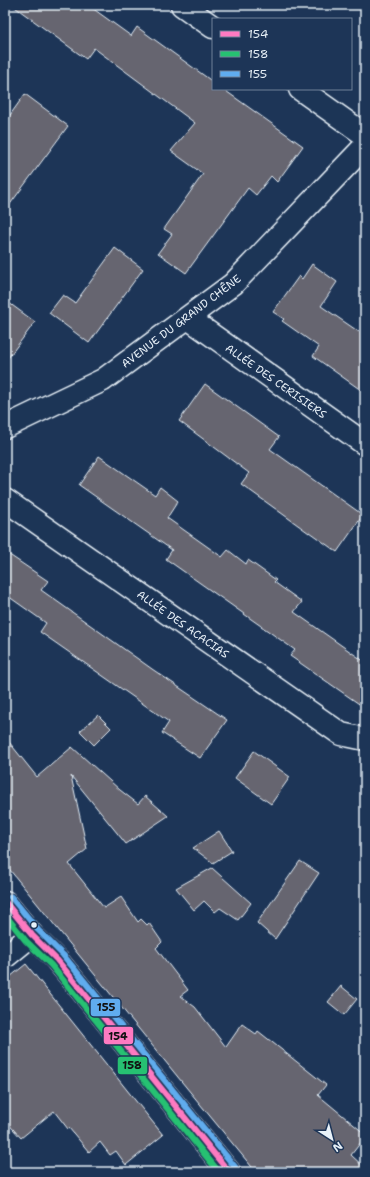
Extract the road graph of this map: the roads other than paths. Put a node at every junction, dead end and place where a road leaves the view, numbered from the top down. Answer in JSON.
{"nodes":[{"id":1,"x":182,"y":5,"type":"edge"},
{"id":2,"x":212,"y":26,"type":"edge"},
{"id":3,"x":301,"y":90,"type":"edge"},
{"id":4,"x":365,"y":135,"type":"edge"},
{"id":5,"x":365,"y":146,"type":"edge"},
{"id":6,"x":188,"y":318,"type":"junction"},
{"id":7,"x":5,"y":427,"type":"edge"},
{"id":8,"x":365,"y":444,"type":"edge"},
{"id":9,"x":5,"y":500,"type":"edge"},
{"id":10,"x":365,"y":739,"type":"edge"},
{"id":11,"x":5,"y":902,"type":"edge"},
{"id":12,"x":32,"y":935,"type":"junction"},
{"id":13,"x":5,"y":957,"type":"edge"},
{"id":14,"x":229,"y":1172,"type":"edge"}],
"edges":[{"from":1,"to":2,"type":"street"},
{"from":3,"to":4,"type":"street"},
{"from":5,"to":6,"type":"street","name":"AVENUE DU GRAND CHÊNE"},
{"from":6,"to":7,"type":"street","name":"AVENUE DU GRAND CHÊNE"},
{"from":6,"to":8,"type":"street","name":"ALLÉE DES CERISIERS"},
{"from":9,"to":10,"type":"street","name":"ALLÉE DES ACACIAS"},
{"from":11,"to":12,"type":"street"},
{"from":12,"to":13,"type":"street"},
{"from":12,"to":14,"type":"street"}]}
